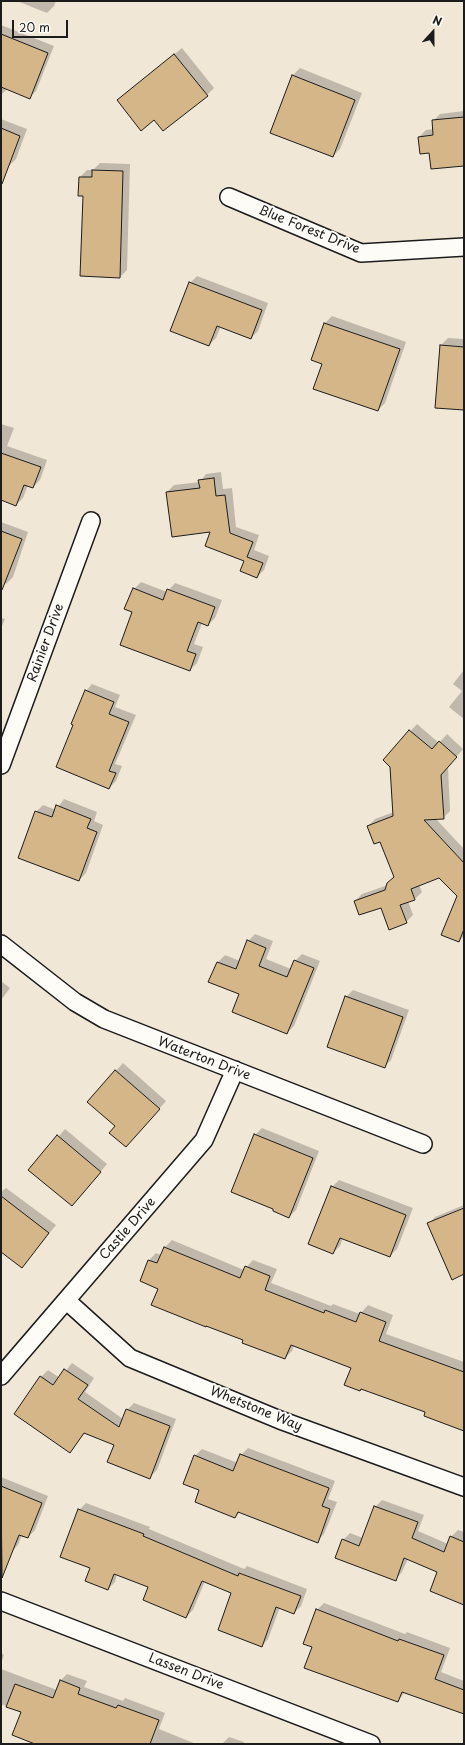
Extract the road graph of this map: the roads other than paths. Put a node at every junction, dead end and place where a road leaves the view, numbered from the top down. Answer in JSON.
{"nodes":[{"id":1,"x":229,"y":197,"type":"dead end"},
{"id":2,"x":464,"y":246,"type":"edge"},
{"id":3,"x":91,"y":520,"type":"dead end"},
{"id":4,"x":1,"y":764,"type":"edge"},
{"id":5,"x":1,"y":944,"type":"edge"},
{"id":6,"x":235,"y":1070,"type":"junction"},
{"id":7,"x":423,"y":1144,"type":"dead end"},
{"id":8,"x":67,"y":1300,"type":"junction"},
{"id":9,"x":1,"y":1376,"type":"edge"},
{"id":10,"x":464,"y":1487,"type":"edge"},
{"id":11,"x":1,"y":1601,"type":"edge"},
{"id":12,"x":371,"y":1744,"type":"edge"}],
"edges":[{"from":1,"to":2,"type":"street","name":"Blue Forest Drive"},
{"from":3,"to":4,"type":"street","name":"Rainier Drive"},
{"from":5,"to":6,"type":"street","name":"Waterton Drive"},
{"from":6,"to":7,"type":"street","name":"Waterton Drive"},
{"from":6,"to":8,"type":"street","name":"Castle Drive"},
{"from":8,"to":9,"type":"street","name":"Castle Drive"},
{"from":8,"to":10,"type":"street","name":"Whetstone Way"},
{"from":11,"to":12,"type":"street","name":"Lassen Drive"}]}
